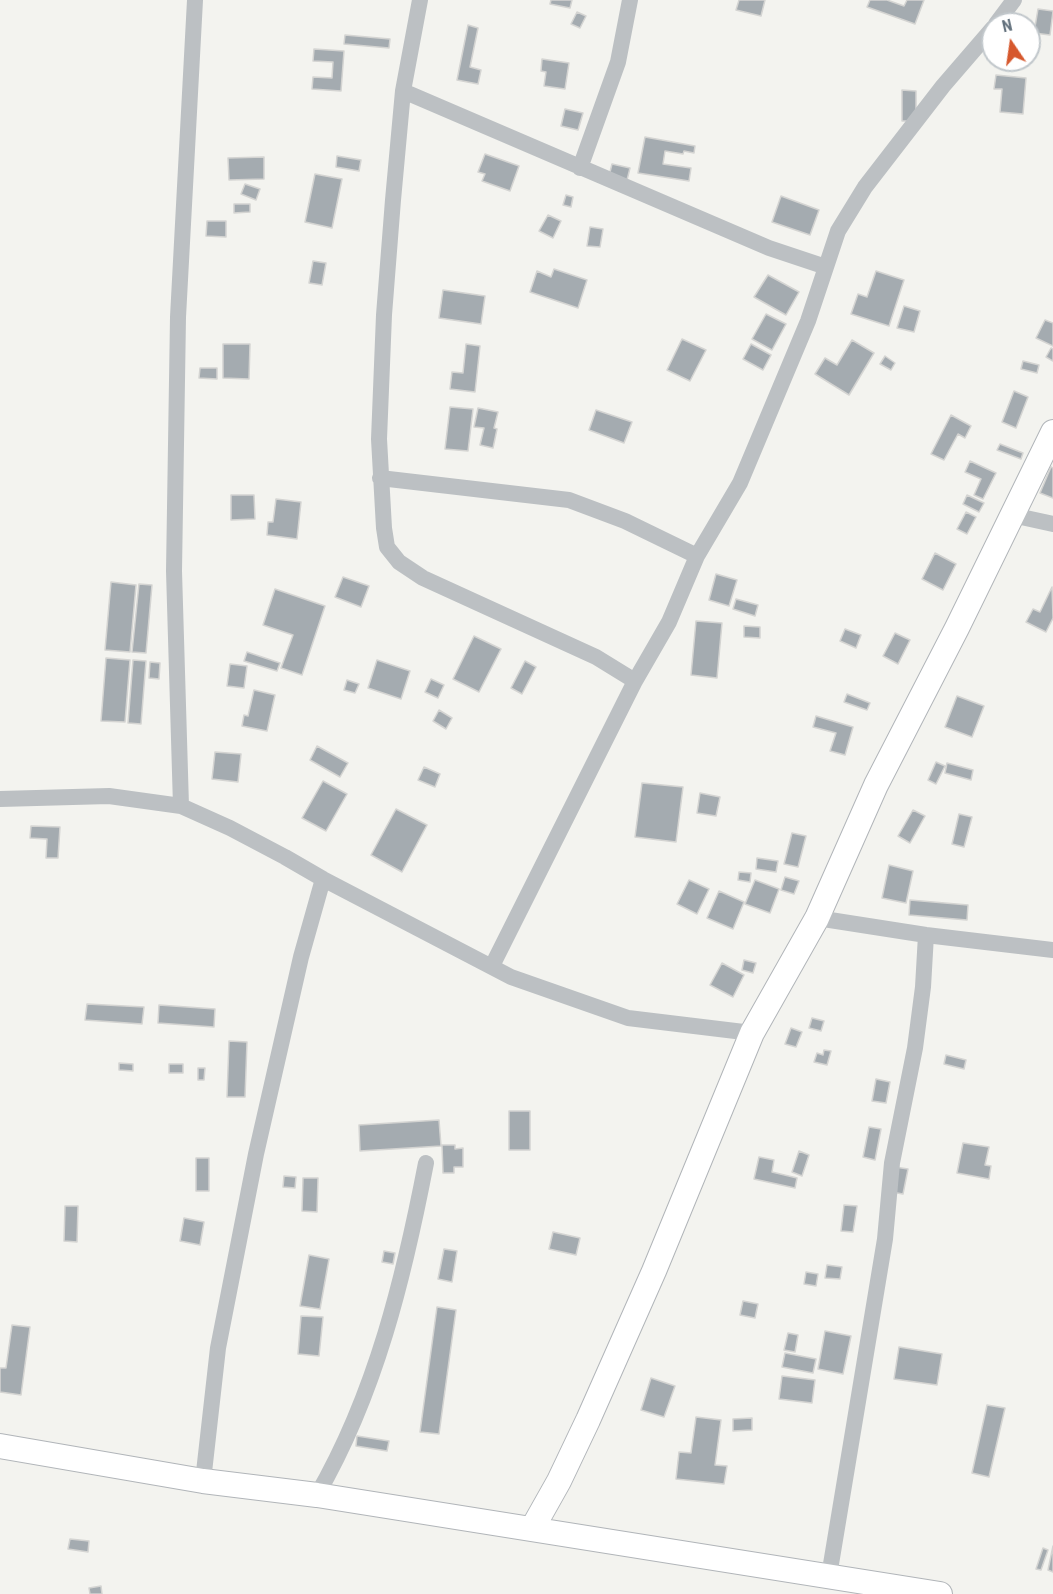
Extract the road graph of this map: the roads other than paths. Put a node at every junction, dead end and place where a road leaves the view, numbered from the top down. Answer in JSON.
{"nodes":[{"id":1,"x":195,"y":0,"type":"edge"},
{"id":2,"x":420,"y":0,"type":"edge"},
{"id":3,"x":630,"y":0,"type":"edge"},
{"id":4,"x":981,"y":42,"type":"edge"},
{"id":5,"x":403,"y":91,"type":"junction"},
{"id":6,"x":580,"y":168,"type":"junction"},
{"id":7,"x":826,"y":267,"type":"junction"},
{"id":8,"x":1053,"y":432,"type":"edge"},
{"id":9,"x":380,"y":478,"type":"junction"},
{"id":10,"x":1012,"y":515,"type":"junction"},
{"id":11,"x":1053,"y":524,"type":"edge"},
{"id":12,"x":697,"y":556,"type":"junction"},
{"id":13,"x":635,"y":681,"type":"junction"},
{"id":14,"x":0,"y":799,"type":"edge"},
{"id":15,"x":181,"y":806,"type":"junction"},
{"id":16,"x":323,"y":879,"type":"junction"},
{"id":17,"x":817,"y":918,"type":"junction"},
{"id":18,"x":926,"y":935,"type":"junction"},
{"id":19,"x":1053,"y":950,"type":"edge"},
{"id":20,"x":492,"y":966,"type":"junction"},
{"id":21,"x":752,"y":1033,"type":"junction"},
{"id":22,"x":426,"y":1163,"type":"dead end"},
{"id":23,"x":0,"y":1446,"type":"edge"},
{"id":24,"x":203,"y":1481,"type":"junction"},
{"id":25,"x":317,"y":1495,"type":"junction"},
{"id":26,"x":532,"y":1528,"type":"junction"},
{"id":27,"x":829,"y":1576,"type":"junction"},
{"id":28,"x":940,"y":1594,"type":"edge"}],
"edges":[{"from":1,"to":15,"type":"street"},
{"from":2,"to":5,"type":"street"},
{"from":3,"to":6,"type":"street"},
{"from":4,"to":7,"type":"street"},
{"from":5,"to":6,"type":"street"},
{"from":5,"to":9,"type":"street"},
{"from":6,"to":7,"type":"street"},
{"from":7,"to":12,"type":"street"},
{"from":8,"to":10,"type":"street"},
{"from":9,"to":12,"type":"street"},
{"from":9,"to":13,"type":"street"},
{"from":10,"to":11,"type":"street"},
{"from":10,"to":17,"type":"street"},
{"from":12,"to":13,"type":"street"},
{"from":13,"to":20,"type":"street"},
{"from":14,"to":15,"type":"street"},
{"from":15,"to":16,"type":"street"},
{"from":16,"to":20,"type":"street"},
{"from":16,"to":24,"type":"street"},
{"from":17,"to":18,"type":"street"},
{"from":17,"to":21,"type":"street"},
{"from":18,"to":19,"type":"street"},
{"from":18,"to":27,"type":"street"},
{"from":20,"to":21,"type":"street"},
{"from":21,"to":26,"type":"street"},
{"from":22,"to":25,"type":"street"},
{"from":23,"to":24,"type":"street"},
{"from":24,"to":25,"type":"street"},
{"from":25,"to":26,"type":"street"},
{"from":26,"to":27,"type":"street"},
{"from":27,"to":28,"type":"street"}]}
